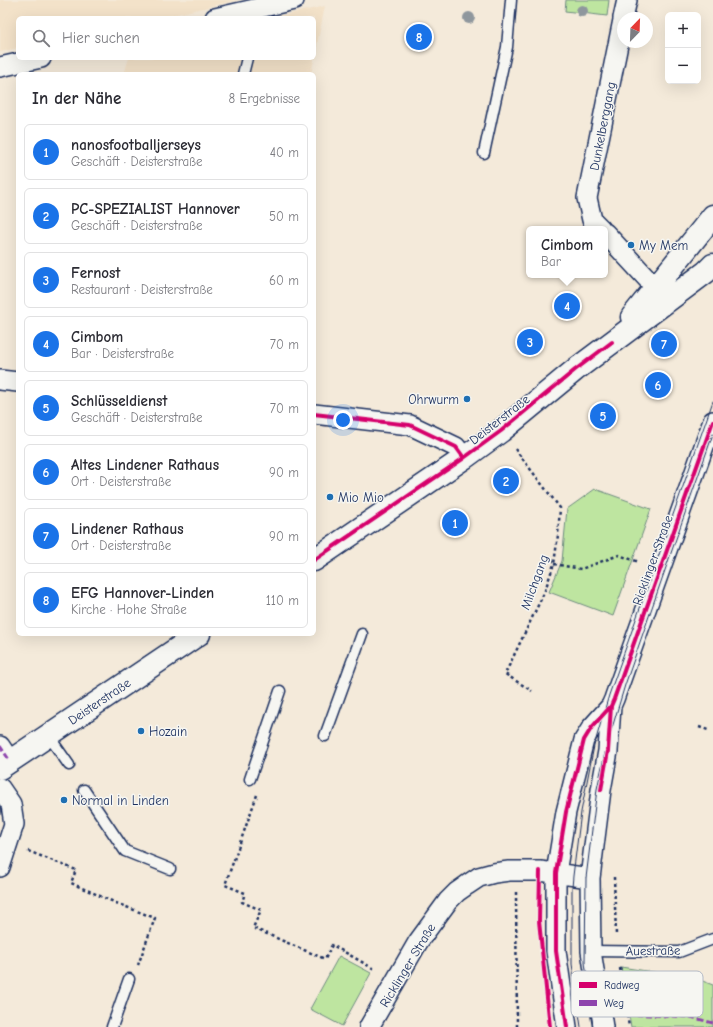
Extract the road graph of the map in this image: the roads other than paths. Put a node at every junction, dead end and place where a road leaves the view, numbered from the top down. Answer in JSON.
{"nodes":[{"id":1,"x":294,"y":0,"type":"edge"},
{"id":2,"x":512,"y":0,"type":"edge"},
{"id":3,"x":627,"y":0,"type":"edge"},
{"id":4,"x":624,"y":12,"type":"edge"},
{"id":5,"x":256,"y":13,"type":"edge"},
{"id":6,"x":231,"y":16,"type":"edge"},
{"id":7,"x":617,"y":48,"type":"edge"},
{"id":8,"x":32,"y":60,"type":"edge"},
{"id":9,"x":246,"y":60,"type":"edge"},
{"id":10,"x":0,"y":67,"type":"edge"},
{"id":11,"x":244,"y":72,"type":"edge"},
{"id":12,"x":484,"y":153,"type":"dead end"},
{"id":13,"x":713,"y":216,"type":"edge"},
{"id":14,"x":598,"y":226,"type":"edge"},
{"id":15,"x":608,"y":236,"type":"edge"},
{"id":16,"x":713,"y":265,"type":"edge"},
{"id":17,"x":656,"y":287,"type":"junction"},
{"id":18,"x":612,"y":342,"type":"junction"},
{"id":19,"x":0,"y":380,"type":"edge"},
{"id":20,"x":16,"y":382,"type":"edge"},
{"id":21,"x":316,"y":414,"type":"edge"},
{"id":22,"x":713,"y":421,"type":"edge"},
{"id":23,"x":464,"y":458,"type":"junction"},
{"id":24,"x":316,"y":559,"type":"edge"},
{"id":25,"x":362,"y":634,"type":"dead end"},
{"id":26,"x":196,"y":636,"type":"edge"},
{"id":27,"x":280,"y":691,"type":"dead end"},
{"id":28,"x":611,"y":706,"type":"junction"},
{"id":29,"x":48,"y":735,"type":"junction"},
{"id":30,"x":325,"y":736,"type":"dead end"},
{"id":31,"x":3,"y":758,"type":"edge"},
{"id":32,"x":69,"y":765,"type":"dead end"},
{"id":33,"x":250,"y":779,"type":"road end"},
{"id":34,"x":0,"y":788,"type":"edge"},
{"id":35,"x":84,"y":790,"type":"dead end"},
{"id":36,"x":0,"y":867,"type":"edge"},
{"id":37,"x":170,"y":869,"type":"dead end"},
{"id":38,"x":556,"y":873,"type":"junction"},
{"id":39,"x":590,"y":878,"type":"junction"},
{"id":40,"x":713,"y":939,"type":"edge"},
{"id":41,"x":591,"y":951,"type":"junction"},
{"id":42,"x":594,"y":971,"type":"edge"},
{"id":43,"x":129,"y":978,"type":"road end"},
{"id":44,"x":602,"y":1017,"type":"edge"},
{"id":45,"x":112,"y":1027,"type":"edge"},
{"id":46,"x":369,"y":1027,"type":"edge"},
{"id":47,"x":567,"y":1027,"type":"edge"},
{"id":48,"x":604,"y":1027,"type":"edge"}],
"edges":[{"from":1,"to":5,"type":"street"},
{"from":2,"to":12,"type":"lane"},
{"from":3,"to":4,"type":"street","name":"Dunkelberggang"},
{"from":5,"to":6,"type":"street"},
{"from":7,"to":14,"type":"street","name":"Dunkelberggang"},
{"from":8,"to":10,"type":"street"},
{"from":9,"to":11,"type":"lane"},
{"from":13,"to":17,"type":"street","name":"Deisterstraße"},
{"from":15,"to":17,"type":"street"},
{"from":16,"to":18,"type":"street","name":"Deisterstraße"},
{"from":17,"to":18,"type":"street","name":"Deisterstraße"},
{"from":18,"to":23,"type":"street","name":"Deisterstraße"},
{"from":19,"to":20,"type":"street"},
{"from":21,"to":23,"type":"street"},
{"from":22,"to":28,"type":"street","name":"Ricklinger Straße"},
{"from":23,"to":24,"type":"street","name":"Deisterstraße"},
{"from":25,"to":30,"type":"lane"},
{"from":26,"to":29,"type":"street","name":"Deisterstraße"},
{"from":27,"to":33,"type":"lane"},
{"from":28,"to":38,"type":"street","name":"Ricklinger Straße"},
{"from":28,"to":39,"type":"street","name":"Ricklinger Straße"},
{"from":29,"to":31,"type":"street","name":"Deisterstraße"},
{"from":29,"to":32,"type":"lane"},
{"from":34,"to":36,"type":"street"},
{"from":35,"to":37,"type":"lane"},
{"from":38,"to":39,"type":"street","name":"Ricklinger Straße"},
{"from":38,"to":46,"type":"street","name":"Ricklinger Straße"},
{"from":38,"to":47,"type":"street"},
{"from":39,"to":41,"type":"street"},
{"from":40,"to":41,"type":"lane","name":"Auestraße"},
{"from":41,"to":42,"type":"street"},
{"from":43,"to":45,"type":"lane"},
{"from":44,"to":48,"type":"street"}]}
